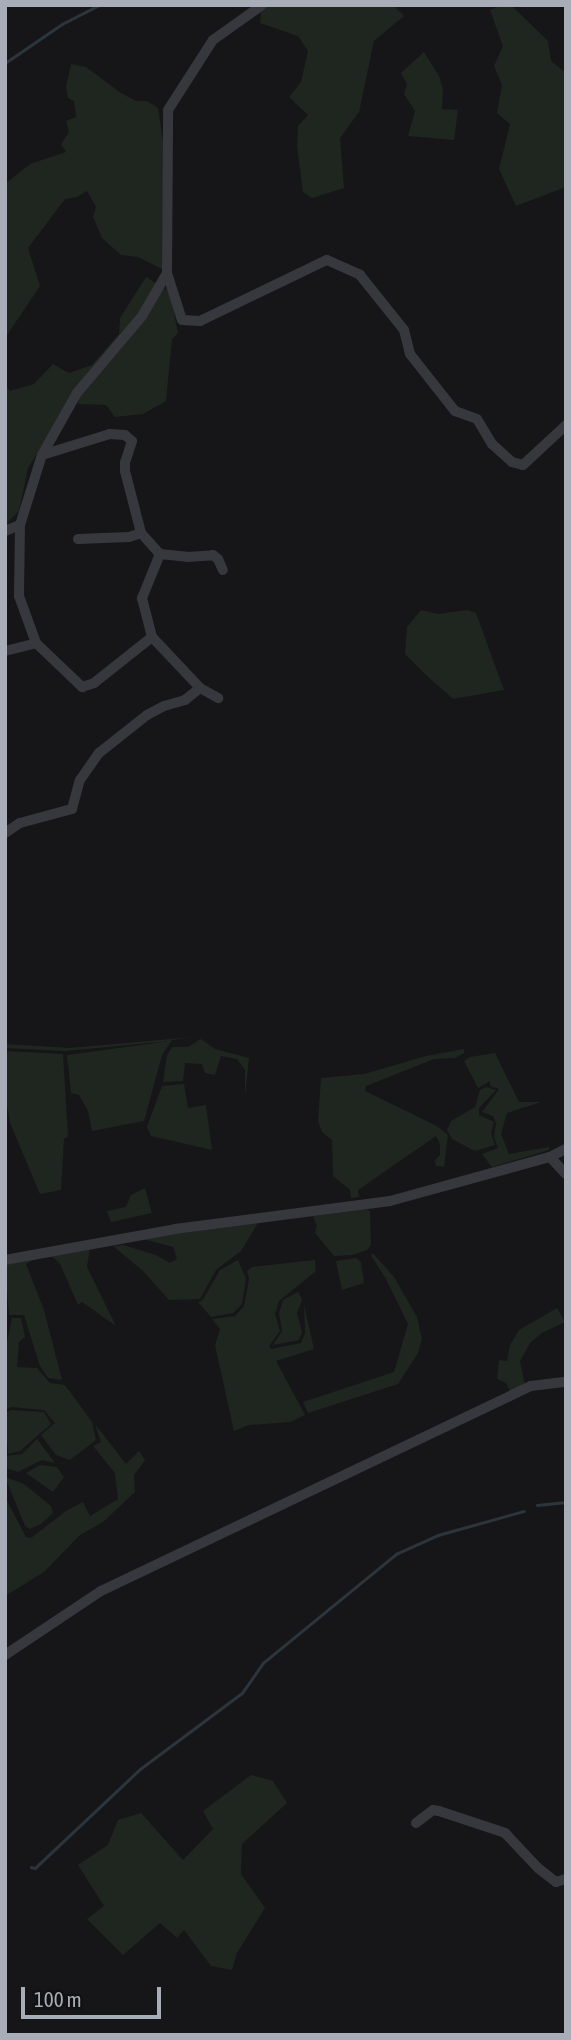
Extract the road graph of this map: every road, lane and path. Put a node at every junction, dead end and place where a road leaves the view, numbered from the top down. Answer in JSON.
{"nodes":[{"id":1,"x":262,"y":5,"type":"edge"},
{"id":2,"x":167,"y":274,"type":"junction"},
{"id":3,"x":566,"y":425,"type":"edge"},
{"id":4,"x":42,"y":455,"type":"junction"},
{"id":5,"x":20,"y":525,"type":"junction"},
{"id":6,"x":5,"y":531,"type":"edge"},
{"id":7,"x":141,"y":533,"type":"junction"},
{"id":8,"x":78,"y":539,"type":"dead end"},
{"id":9,"x":160,"y":554,"type":"junction"},
{"id":10,"x":223,"y":570,"type":"dead end"},
{"id":11,"x":152,"y":637,"type":"junction"},
{"id":12,"x":36,"y":643,"type":"junction"},
{"id":13,"x":5,"y":651,"type":"edge"},
{"id":14,"x":200,"y":688,"type":"junction"},
{"id":15,"x":218,"y":698,"type":"dead end"},
{"id":16,"x":5,"y":833,"type":"edge"},
{"id":17,"x":566,"y":1149,"type":"edge"},
{"id":18,"x":550,"y":1157,"type":"junction"},
{"id":19,"x":566,"y":1174,"type":"edge"},
{"id":20,"x":5,"y":1260,"type":"edge"},
{"id":21,"x":566,"y":1382,"type":"edge"},
{"id":22,"x":5,"y":1655,"type":"edge"},
{"id":23,"x":416,"y":1823,"type":"dead end"},
{"id":24,"x":566,"y":1879,"type":"edge"}],
"edges":[{"from":1,"to":2,"type":"street"},
{"from":2,"to":3,"type":"street"},
{"from":2,"to":4,"type":"street"},
{"from":4,"to":5,"type":"street"},
{"from":4,"to":7,"type":"street"},
{"from":5,"to":6,"type":"street"},
{"from":5,"to":12,"type":"street"},
{"from":7,"to":8,"type":"street"},
{"from":7,"to":9,"type":"street"},
{"from":9,"to":10,"type":"street"},
{"from":9,"to":11,"type":"street"},
{"from":11,"to":12,"type":"street"},
{"from":11,"to":14,"type":"street"},
{"from":12,"to":13,"type":"street"},
{"from":14,"to":15,"type":"street"},
{"from":14,"to":16,"type":"street"},
{"from":17,"to":18,"type":"street"},
{"from":18,"to":19,"type":"street"},
{"from":18,"to":20,"type":"street"},
{"from":21,"to":22,"type":"street"},
{"from":23,"to":24,"type":"street"}]}
